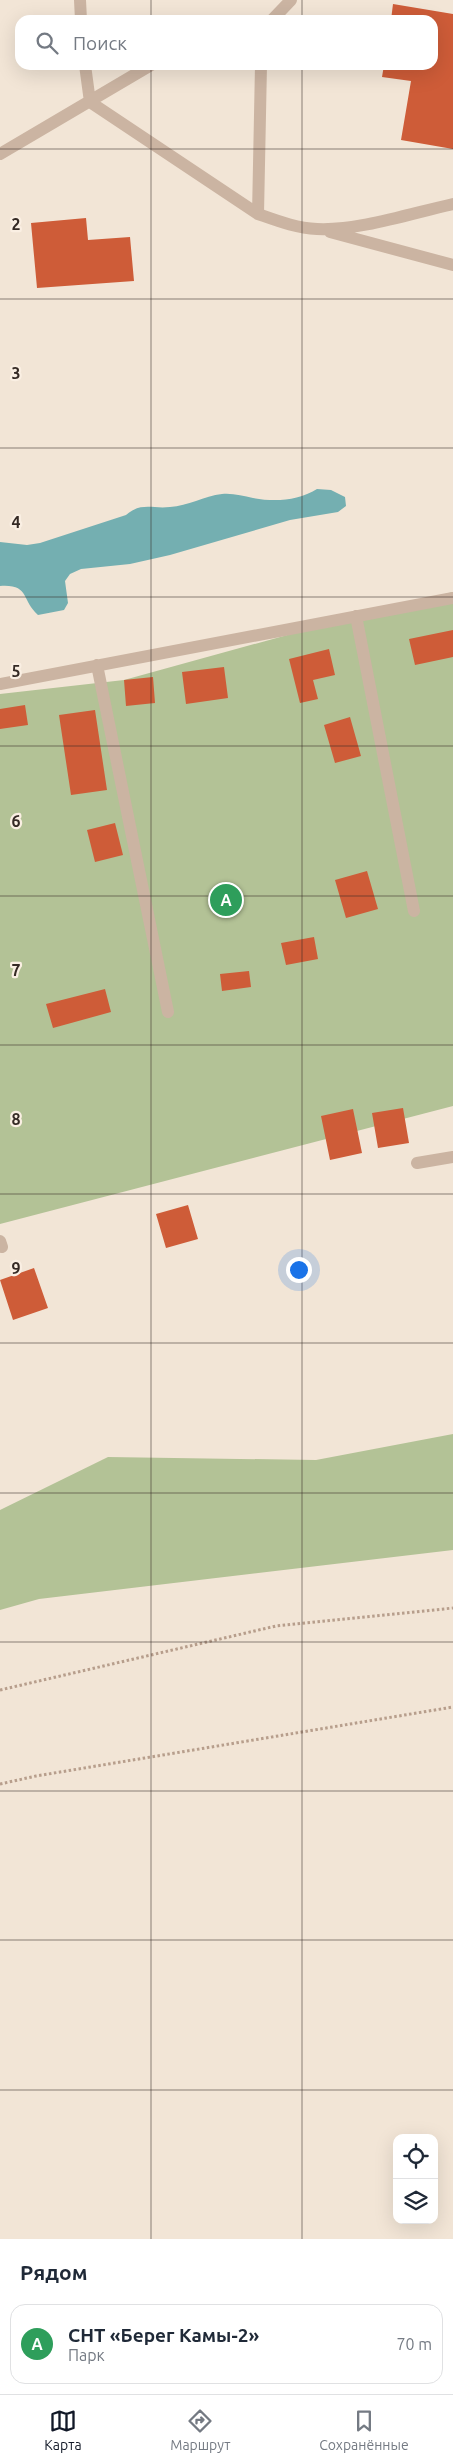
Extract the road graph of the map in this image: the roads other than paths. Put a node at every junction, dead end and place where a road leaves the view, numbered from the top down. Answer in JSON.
{"nodes":[{"id":1,"x":80,"y":0,"type":"edge"},
{"id":2,"x":291,"y":0,"type":"edge"},
{"id":3,"x":81,"y":15,"type":"edge"},
{"id":4,"x":277,"y":15,"type":"edge"},
{"id":5,"x":86,"y":70,"type":"edge"},
{"id":6,"x":143,"y":70,"type":"edge"},
{"id":7,"x":260,"y":70,"type":"edge"},
{"id":8,"x":90,"y":102,"type":"junction"},
{"id":9,"x":0,"y":154,"type":"edge"},
{"id":10,"x":453,"y":204,"type":"edge"},
{"id":11,"x":258,"y":214,"type":"junction"},
{"id":12,"x":317,"y":229,"type":"junction"},
{"id":13,"x":453,"y":265,"type":"edge"},
{"id":14,"x":453,"y":598,"type":"edge"},
{"id":15,"x":356,"y":616,"type":"junction"},
{"id":16,"x":97,"y":666,"type":"junction"},
{"id":17,"x":0,"y":684,"type":"edge"},
{"id":18,"x":414,"y":911,"type":"dead end"},
{"id":19,"x":168,"y":1012,"type":"dead end"},
{"id":20,"x":453,"y":1157,"type":"edge"},
{"id":21,"x":417,"y":1163,"type":"dead end"}],
"edges":[{"from":1,"to":3,"type":"lane"},
{"from":2,"to":4,"type":"lane"},
{"from":5,"to":8,"type":"lane"},
{"from":6,"to":8,"type":"lane"},
{"from":7,"to":11,"type":"lane"},
{"from":8,"to":9,"type":"lane"},
{"from":8,"to":11,"type":"lane"},
{"from":10,"to":12,"type":"lane"},
{"from":11,"to":12,"type":"lane"},
{"from":12,"to":13,"type":"lane"},
{"from":14,"to":15,"type":"lane"},
{"from":15,"to":16,"type":"lane"},
{"from":15,"to":18,"type":"lane"},
{"from":16,"to":17,"type":"lane"},
{"from":16,"to":19,"type":"lane"},
{"from":20,"to":21,"type":"lane"}]}
